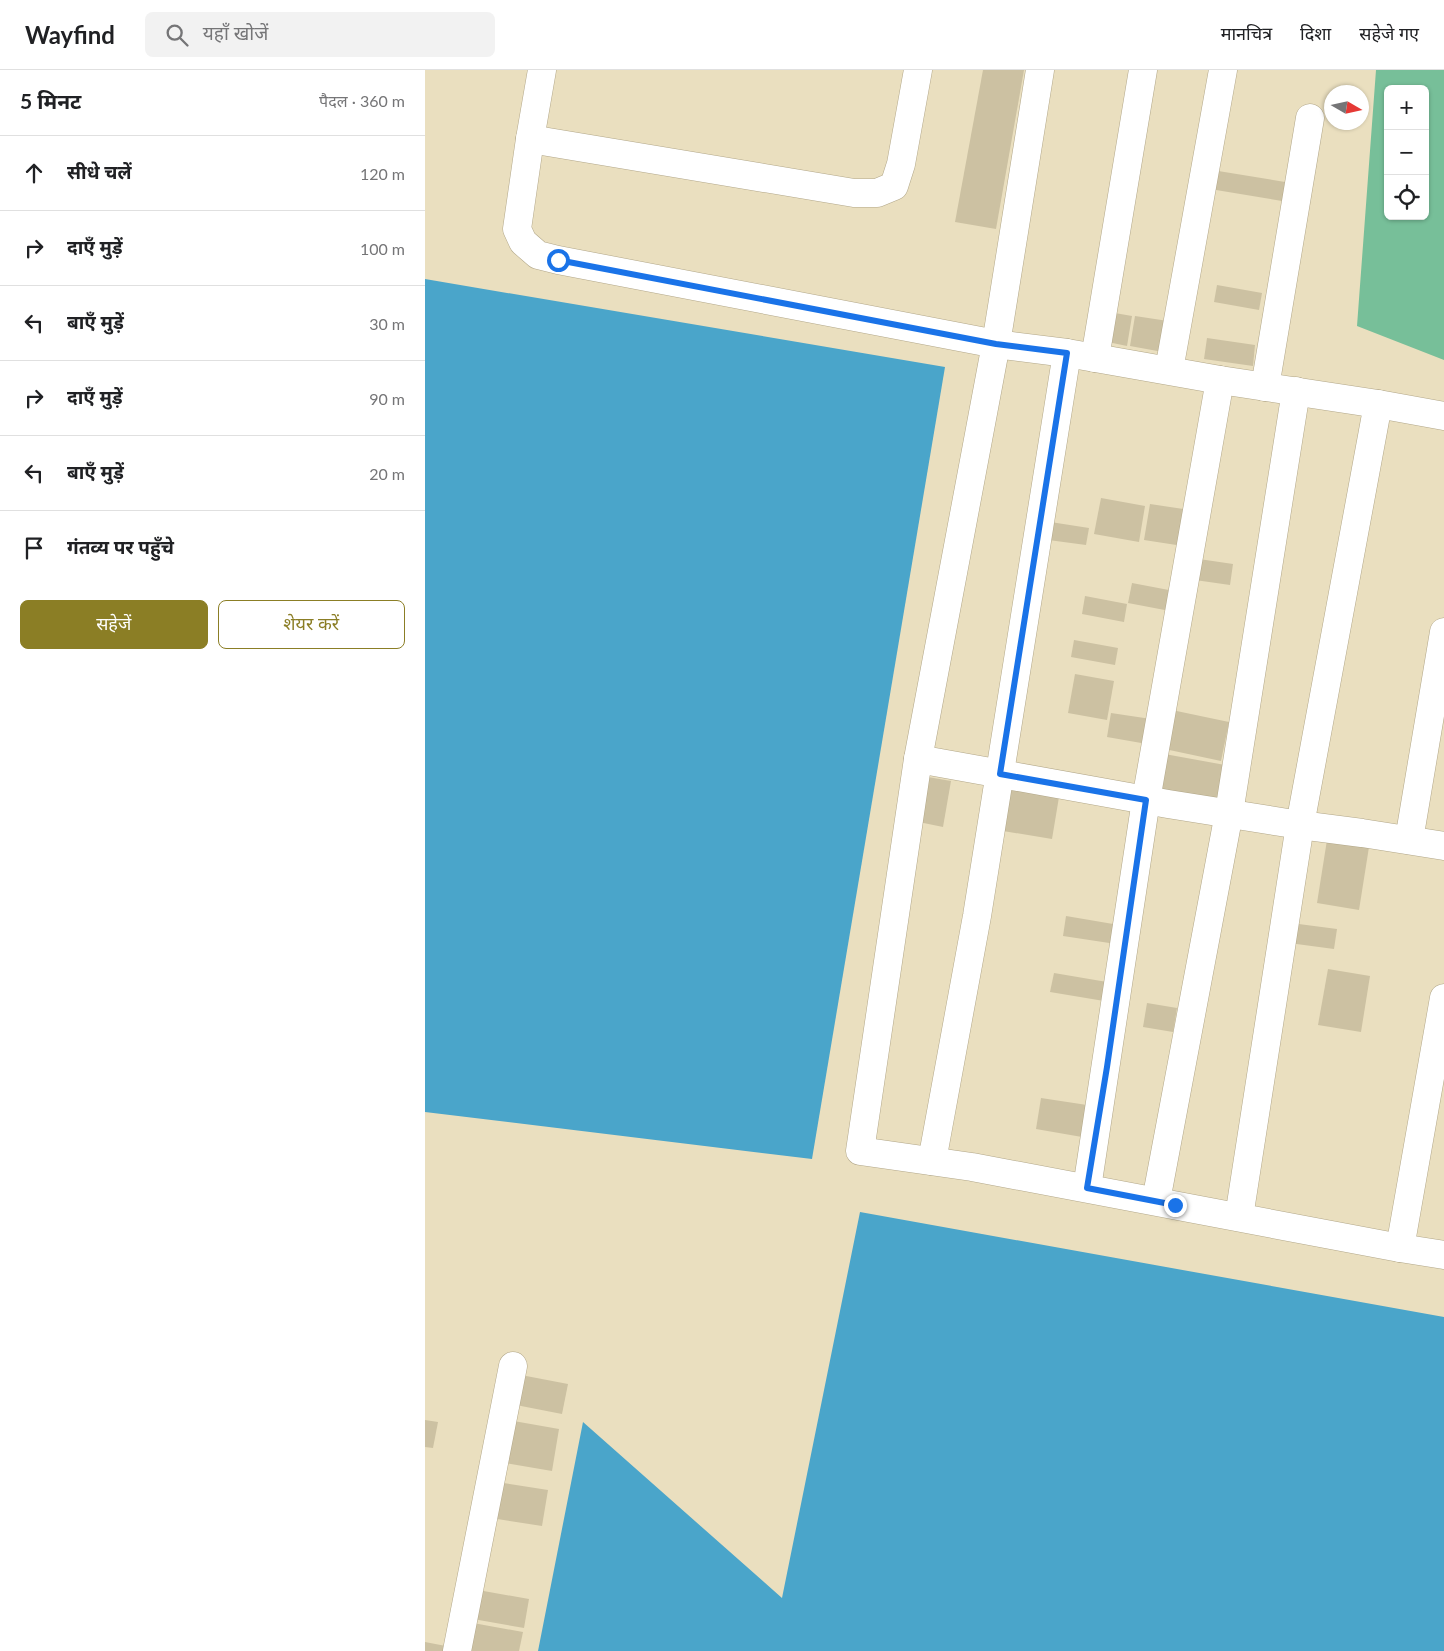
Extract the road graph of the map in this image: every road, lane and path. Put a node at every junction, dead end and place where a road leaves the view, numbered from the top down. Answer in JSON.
{"nodes":[{"id":1,"x":542,"y":70,"type":"edge"},
{"id":2,"x":918,"y":70,"type":"edge"},
{"id":3,"x":1040,"y":70,"type":"edge"},
{"id":4,"x":1143,"y":70,"type":"edge"},
{"id":5,"x":1223,"y":70,"type":"edge"},
{"id":6,"x":1311,"y":118,"type":"dead end"},
{"id":7,"x":529,"y":139,"type":"junction"},
{"id":8,"x":996,"y":344,"type":"junction"},
{"id":9,"x":1067,"y":353,"type":"junction"},
{"id":10,"x":1095,"y":358,"type":"junction"},
{"id":11,"x":1169,"y":370,"type":"junction"},
{"id":12,"x":1220,"y":380,"type":"junction"},
{"id":13,"x":1265,"y":387,"type":"junction"},
{"id":14,"x":1296,"y":391,"type":"junction"},
{"id":15,"x":1378,"y":404,"type":"junction"},
{"id":16,"x":1444,"y":416,"type":"edge"},
{"id":17,"x":1444,"y":632,"type":"edge"},
{"id":18,"x":918,"y":759,"type":"junction"},
{"id":19,"x":1000,"y":774,"type":"junction"},
{"id":20,"x":1146,"y":800,"type":"junction"},
{"id":21,"x":1229,"y":813,"type":"junction"},
{"id":22,"x":1300,"y":825,"type":"junction"},
{"id":23,"x":1409,"y":840,"type":"junction"},
{"id":24,"x":1444,"y":846,"type":"edge"},
{"id":25,"x":1444,"y":998,"type":"edge"},
{"id":26,"x":932,"y":1161,"type":"junction"},
{"id":27,"x":1087,"y":1188,"type":"junction"},
{"id":28,"x":1155,"y":1201,"type":"junction"},
{"id":29,"x":1239,"y":1217,"type":"junction"},
{"id":30,"x":1400,"y":1248,"type":"junction"},
{"id":31,"x":1444,"y":1255,"type":"edge"},
{"id":32,"x":513,"y":1366,"type":"dead end"},
{"id":33,"x":457,"y":1651,"type":"edge"}],
"edges":[{"from":1,"to":7,"type":"street"},
{"from":2,"to":7,"type":"street"},
{"from":3,"to":8,"type":"street"},
{"from":4,"to":10,"type":"street"},
{"from":5,"to":11,"type":"street"},
{"from":6,"to":13,"type":"street"},
{"from":7,"to":8,"type":"street"},
{"from":8,"to":9,"type":"street"},
{"from":8,"to":18,"type":"street"},
{"from":9,"to":10,"type":"street"},
{"from":9,"to":19,"type":"street"},
{"from":10,"to":11,"type":"street"},
{"from":11,"to":12,"type":"street"},
{"from":12,"to":13,"type":"street"},
{"from":12,"to":20,"type":"street"},
{"from":13,"to":14,"type":"street"},
{"from":14,"to":15,"type":"street"},
{"from":14,"to":21,"type":"street"},
{"from":15,"to":16,"type":"street"},
{"from":15,"to":22,"type":"street"},
{"from":17,"to":23,"type":"street"},
{"from":18,"to":19,"type":"street"},
{"from":18,"to":26,"type":"street"},
{"from":19,"to":20,"type":"street"},
{"from":19,"to":26,"type":"street"},
{"from":20,"to":21,"type":"street"},
{"from":20,"to":27,"type":"street"},
{"from":21,"to":22,"type":"street"},
{"from":21,"to":28,"type":"street"},
{"from":22,"to":23,"type":"street"},
{"from":22,"to":29,"type":"street"},
{"from":23,"to":24,"type":"street"},
{"from":25,"to":30,"type":"street"},
{"from":26,"to":27,"type":"street"},
{"from":27,"to":28,"type":"street"},
{"from":28,"to":29,"type":"street"},
{"from":29,"to":30,"type":"street"},
{"from":30,"to":31,"type":"street"},
{"from":32,"to":33,"type":"street"}]}
